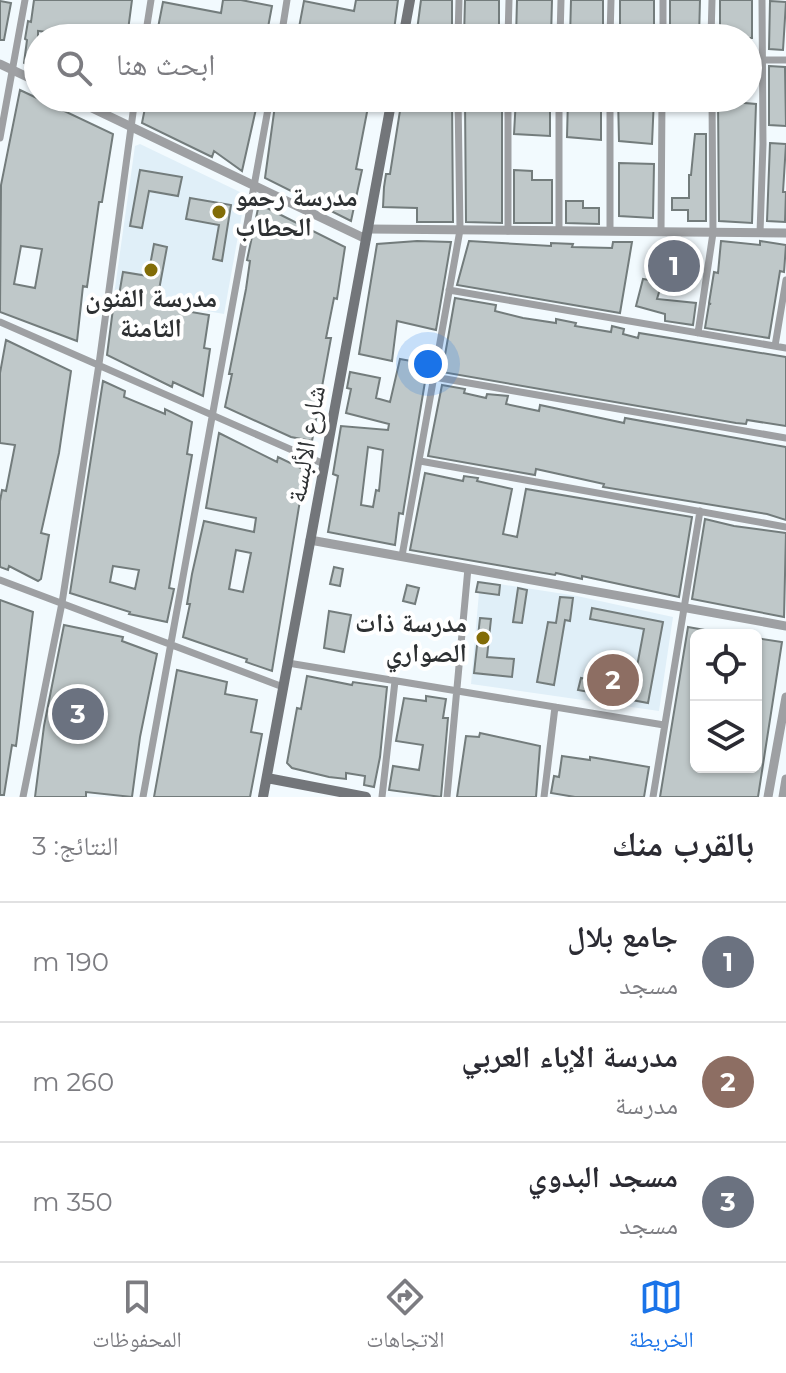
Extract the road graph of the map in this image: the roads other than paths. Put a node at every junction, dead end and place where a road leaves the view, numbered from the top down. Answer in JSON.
{"nodes":[{"id":1,"x":25,"y":0,"type":"edge"},
{"id":2,"x":151,"y":0,"type":"edge"},
{"id":3,"x":287,"y":0,"type":"edge"},
{"id":4,"x":410,"y":0,"type":"edge"},
{"id":5,"x":459,"y":0,"type":"edge"},
{"id":6,"x":509,"y":0,"type":"edge"},
{"id":7,"x":561,"y":0,"type":"edge"},
{"id":8,"x":611,"y":0,"type":"edge"},
{"id":9,"x":663,"y":0,"type":"edge"},
{"id":10,"x":712,"y":0,"type":"edge"},
{"id":11,"x":762,"y":0,"type":"edge"},
{"id":12,"x":147,"y":24,"type":"edge"},
{"id":13,"x":283,"y":24,"type":"edge"},
{"id":14,"x":406,"y":24,"type":"edge"},
{"id":15,"x":458,"y":24,"type":"edge"},
{"id":16,"x":508,"y":24,"type":"edge"},
{"id":17,"x":560,"y":24,"type":"edge"},
{"id":18,"x":610,"y":24,"type":"edge"},
{"id":19,"x":663,"y":24,"type":"edge"},
{"id":20,"x":711,"y":24,"type":"edge"},
{"id":21,"x":762,"y":24,"type":"edge"},
{"id":22,"x":762,"y":60,"type":"edge"},
{"id":23,"x":786,"y":60,"type":"edge"},
{"id":24,"x":0,"y":64,"type":"edge"},
{"id":25,"x":12,"y":70,"type":"junction"},
{"id":26,"x":24,"y":76,"type":"edge"},
{"id":27,"x":762,"y":102,"type":"edge"},
{"id":28,"x":100,"y":112,"type":"edge"},
{"id":29,"x":132,"y":112,"type":"edge"},
{"id":30,"x":267,"y":112,"type":"edge"},
{"id":31,"x":389,"y":112,"type":"edge"},
{"id":32,"x":458,"y":112,"type":"edge"},
{"id":33,"x":508,"y":112,"type":"edge"},
{"id":34,"x":559,"y":112,"type":"edge"},
{"id":35,"x":610,"y":112,"type":"edge"},
{"id":36,"x":662,"y":112,"type":"edge"},
{"id":37,"x":712,"y":112,"type":"edge"},
{"id":38,"x":130,"y":126,"type":"junction"},
{"id":39,"x":0,"y":138,"type":"edge"},
{"id":40,"x":254,"y":186,"type":"junction"},
{"id":41,"x":460,"y":230,"type":"junction"},
{"id":42,"x":508,"y":231,"type":"junction"},
{"id":43,"x":559,"y":231,"type":"junction"},
{"id":44,"x":610,"y":231,"type":"junction"},
{"id":45,"x":661,"y":232,"type":"junction"},
{"id":46,"x":713,"y":233,"type":"junction"},
{"id":47,"x":760,"y":233,"type":"junction"},
{"id":48,"x":786,"y":233,"type":"edge"},
{"id":49,"x":367,"y":234,"type":"junction"},
{"id":50,"x":786,"y":280,"type":"edge"},
{"id":51,"x":449,"y":290,"type":"junction"},
{"id":52,"x":0,"y":322,"type":"edge"},
{"id":53,"x":698,"y":333,"type":"junction"},
{"id":54,"x":775,"y":346,"type":"junction"},
{"id":55,"x":786,"y":348,"type":"edge"},
{"id":56,"x":99,"y":364,"type":"junction"},
{"id":57,"x":434,"y":377,"type":"junction"},
{"id":58,"x":212,"y":414,"type":"junction"},
{"id":59,"x":786,"y":438,"type":"edge"},
{"id":60,"x":420,"y":461,"type":"junction"},
{"id":61,"x":324,"y":464,"type":"junction"},
{"id":62,"x":700,"y":511,"type":"junction"},
{"id":63,"x":786,"y":527,"type":"edge"},
{"id":64,"x":310,"y":540,"type":"junction"},
{"id":65,"x":402,"y":556,"type":"junction"},
{"id":66,"x":468,"y":568,"type":"junction"},
{"id":67,"x":0,"y":580,"type":"edge"},
{"id":68,"x":62,"y":603,"type":"junction"},
{"id":69,"x":682,"y":607,"type":"junction"},
{"id":70,"x":786,"y":626,"type":"edge"},
{"id":71,"x":171,"y":645,"type":"junction"},
{"id":72,"x":288,"y":663,"type":"junction"},
{"id":73,"x":395,"y":681,"type":"junction"},
{"id":74,"x":283,"y":687,"type":"junction"},
{"id":75,"x":457,"y":691,"type":"junction"},
{"id":76,"x":786,"y":697,"type":"edge"},
{"id":77,"x":555,"y":707,"type":"junction"},
{"id":78,"x":664,"y":725,"type":"junction"},
{"id":79,"x":267,"y":778,"type":"junction"},
{"id":80,"x":786,"y":779,"type":"edge"},
{"id":81,"x":317,"y":792,"type":"edge"},
{"id":82,"x":23,"y":797,"type":"edge"},
{"id":83,"x":143,"y":797,"type":"edge"},
{"id":84,"x":263,"y":797,"type":"edge"},
{"id":85,"x":366,"y":797,"type":"edge"},
{"id":86,"x":382,"y":797,"type":"edge"},
{"id":87,"x":447,"y":797,"type":"edge"},
{"id":88,"x":544,"y":797,"type":"edge"},
{"id":89,"x":653,"y":797,"type":"edge"},
{"id":90,"x":768,"y":797,"type":"edge"},
{"id":91,"x":783,"y":797,"type":"edge"}],
"edges":[{"from":1,"to":25,"type":"street"},
{"from":2,"to":12,"type":"street"},
{"from":3,"to":13,"type":"street"},
{"from":4,"to":14,"type":"main road"},
{"from":5,"to":15,"type":"street"},
{"from":6,"to":16,"type":"street"},
{"from":7,"to":17,"type":"street"},
{"from":8,"to":18,"type":"street"},
{"from":9,"to":19,"type":"street"},
{"from":10,"to":20,"type":"street"},
{"from":11,"to":21,"type":"street"},
{"from":22,"to":23,"type":"street"},
{"from":24,"to":25,"type":"street"},
{"from":25,"to":26,"type":"street"},
{"from":25,"to":39,"type":"street"},
{"from":27,"to":47,"type":"street"},
{"from":28,"to":38,"type":"street"},
{"from":29,"to":38,"type":"street"},
{"from":30,"to":40,"type":"street"},
{"from":31,"to":49,"type":"main road","name":"شارع الألبسة"},
{"from":32,"to":41,"type":"street"},
{"from":33,"to":42,"type":"street"},
{"from":34,"to":43,"type":"street"},
{"from":35,"to":44,"type":"street"},
{"from":36,"to":45,"type":"street"},
{"from":37,"to":46,"type":"street"},
{"from":38,"to":40,"type":"street"},
{"from":38,"to":56,"type":"street"},
{"from":40,"to":49,"type":"street"},
{"from":40,"to":58,"type":"street"},
{"from":41,"to":42,"type":"street"},
{"from":41,"to":49,"type":"street"},
{"from":41,"to":51,"type":"street"},
{"from":42,"to":43,"type":"street"},
{"from":43,"to":44,"type":"street"},
{"from":44,"to":45,"type":"street"},
{"from":45,"to":46,"type":"street"},
{"from":46,"to":47,"type":"street"},
{"from":46,"to":53,"type":"street"},
{"from":47,"to":48,"type":"street"},
{"from":49,"to":61,"type":"main road","name":"شارع الألبسة"},
{"from":50,"to":54,"type":"street"},
{"from":51,"to":53,"type":"street"},
{"from":51,"to":57,"type":"street"},
{"from":52,"to":56,"type":"street"},
{"from":53,"to":54,"type":"street"},
{"from":54,"to":55,"type":"street"},
{"from":56,"to":58,"type":"street"},
{"from":56,"to":68,"type":"street"},
{"from":57,"to":59,"type":"street"},
{"from":57,"to":60,"type":"street"},
{"from":58,"to":61,"type":"street"},
{"from":58,"to":71,"type":"street"},
{"from":60,"to":62,"type":"street"},
{"from":60,"to":65,"type":"street"},
{"from":61,"to":64,"type":"main road","name":"شارع الألبسة"},
{"from":62,"to":63,"type":"street"},
{"from":62,"to":69,"type":"street"},
{"from":64,"to":65,"type":"street"},
{"from":64,"to":72,"type":"main road","name":"شارع الألبسة"},
{"from":65,"to":66,"type":"street"},
{"from":66,"to":69,"type":"street"},
{"from":66,"to":75,"type":"street"},
{"from":67,"to":68,"type":"street"},
{"from":68,"to":71,"type":"street"},
{"from":68,"to":82,"type":"street"},
{"from":69,"to":70,"type":"street"},
{"from":69,"to":78,"type":"street"},
{"from":71,"to":74,"type":"street"},
{"from":71,"to":83,"type":"street"},
{"from":72,"to":73,"type":"street"},
{"from":72,"to":74,"type":"main road","name":"شارع الألبسة"},
{"from":73,"to":75,"type":"street"},
{"from":73,"to":86,"type":"street"},
{"from":74,"to":79,"type":"main road","name":"شارع الألبسة"},
{"from":75,"to":77,"type":"street"},
{"from":75,"to":87,"type":"street"},
{"from":76,"to":90,"type":"street"},
{"from":77,"to":78,"type":"street"},
{"from":77,"to":88,"type":"street"},
{"from":78,"to":89,"type":"street"},
{"from":79,"to":81,"type":"main road"},
{"from":79,"to":84,"type":"main road","name":"شارع الألبسة"},
{"from":80,"to":91,"type":"street"},
{"from":81,"to":85,"type":"main road"}]}
